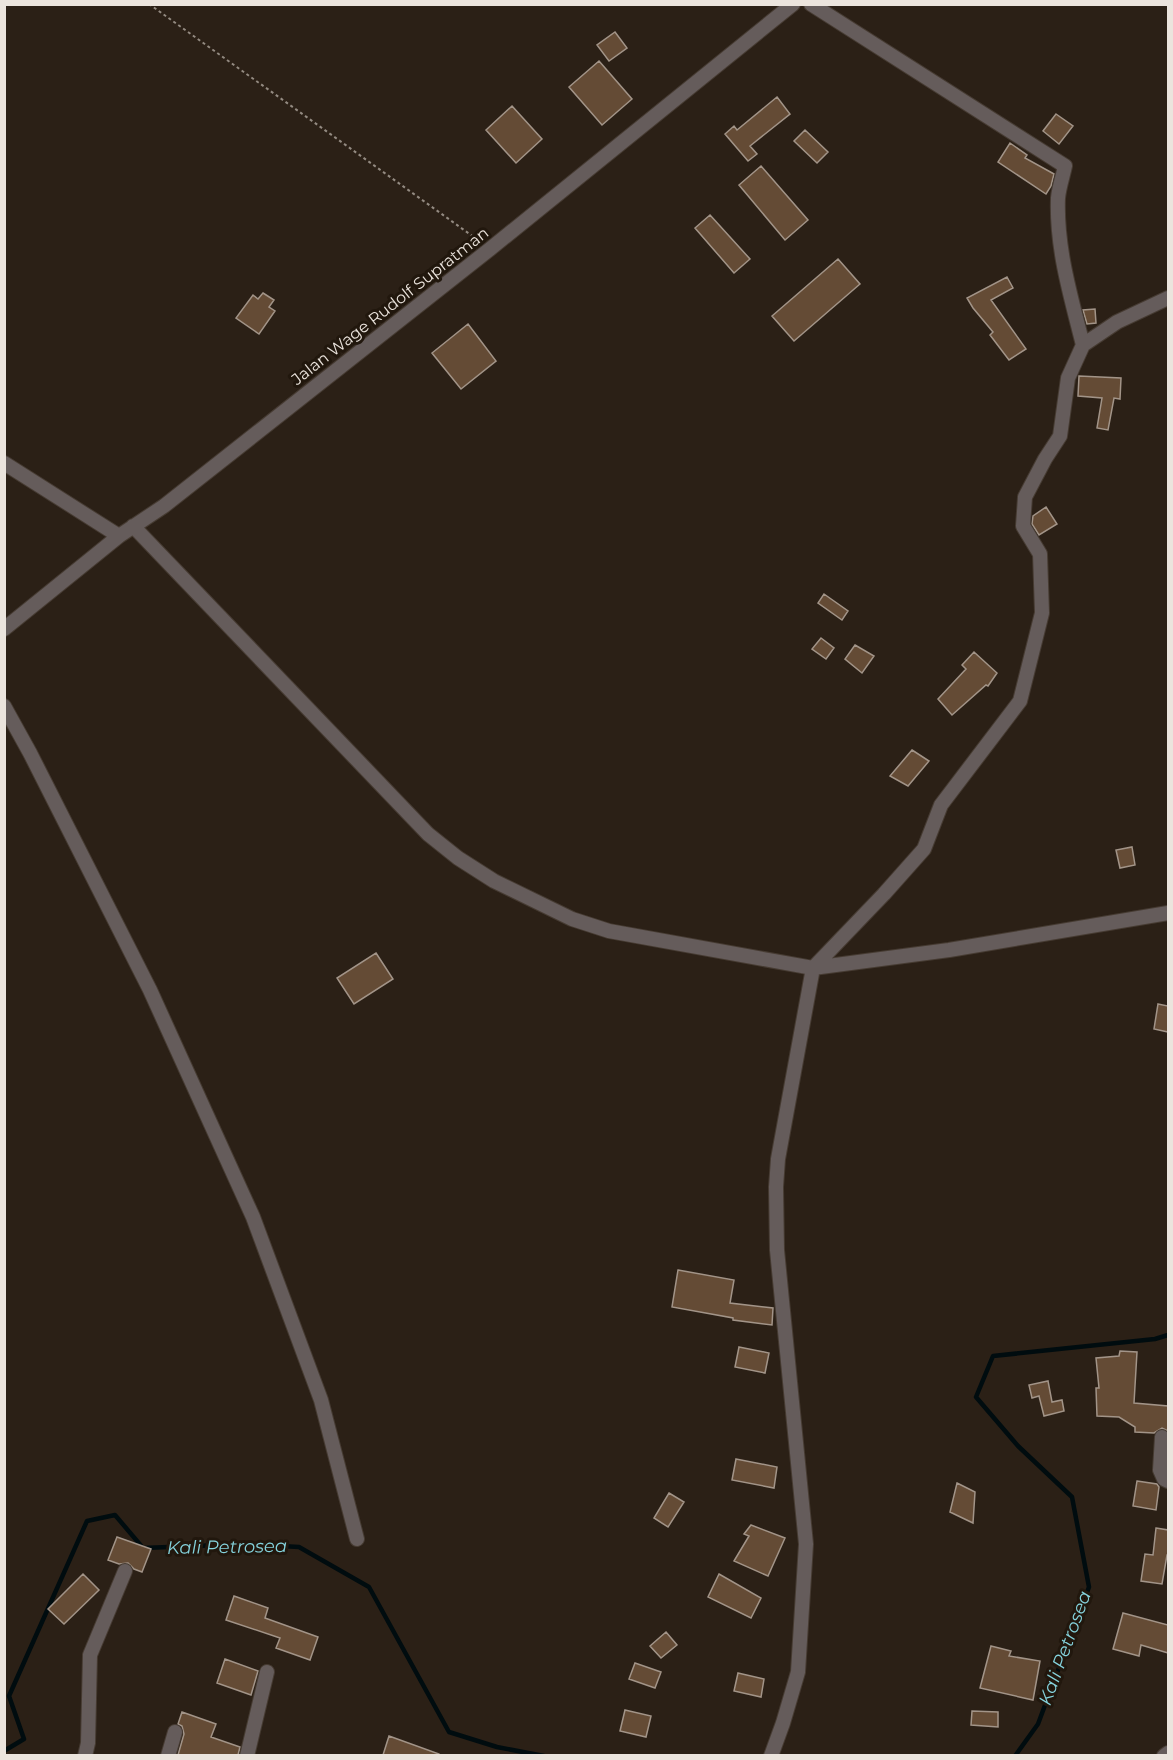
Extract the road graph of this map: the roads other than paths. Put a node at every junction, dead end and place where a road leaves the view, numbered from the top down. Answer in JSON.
{"nodes":[{"id":1,"x":793,"y":4,"type":"edge"},
{"id":2,"x":811,"y":4,"type":"edge"},
{"id":3,"x":1168,"y":298,"type":"edge"},
{"id":4,"x":1083,"y":345,"type":"junction"},
{"id":5,"x":4,"y":463,"type":"edge"},
{"id":6,"x":133,"y":526,"type":"junction"},
{"id":7,"x":119,"y":536,"type":"junction"},
{"id":8,"x":4,"y":629,"type":"edge"},
{"id":9,"x":4,"y":706,"type":"edge"},
{"id":10,"x":1168,"y":913,"type":"edge"},
{"id":11,"x":813,"y":968,"type":"junction"},
{"id":12,"x":1162,"y":1437,"type":"dead end"},
{"id":13,"x":1168,"y":1481,"type":"edge"},
{"id":14,"x":357,"y":1539,"type":"dead end"},
{"id":15,"x":125,"y":1571,"type":"dead end"},
{"id":16,"x":267,"y":1672,"type":"dead end"},
{"id":17,"x":175,"y":1732,"type":"dead end"},
{"id":18,"x":1168,"y":1753,"type":"edge"},
{"id":19,"x":85,"y":1755,"type":"edge"},
{"id":20,"x":168,"y":1755,"type":"edge"},
{"id":21,"x":247,"y":1755,"type":"edge"},
{"id":22,"x":771,"y":1755,"type":"edge"},
{"id":23,"x":1164,"y":1755,"type":"edge"}],
"edges":[{"from":1,"to":6,"type":"street","name":"Jalan Wage Rudolf Supratman"},
{"from":2,"to":4,"type":"street"},
{"from":3,"to":4,"type":"street"},
{"from":4,"to":11,"type":"street"},
{"from":5,"to":7,"type":"street"},
{"from":6,"to":7,"type":"street","name":"Jalan Wage Rudolf Supratman"},
{"from":6,"to":11,"type":"street"},
{"from":7,"to":8,"type":"street","name":"Jalan Wage Rudolf Supratman"},
{"from":9,"to":14,"type":"street"},
{"from":10,"to":11,"type":"street"},
{"from":11,"to":22,"type":"street"},
{"from":12,"to":13,"type":"street"},
{"from":15,"to":19,"type":"street"},
{"from":16,"to":21,"type":"street"},
{"from":17,"to":20,"type":"street"},
{"from":18,"to":23,"type":"street"}]}
